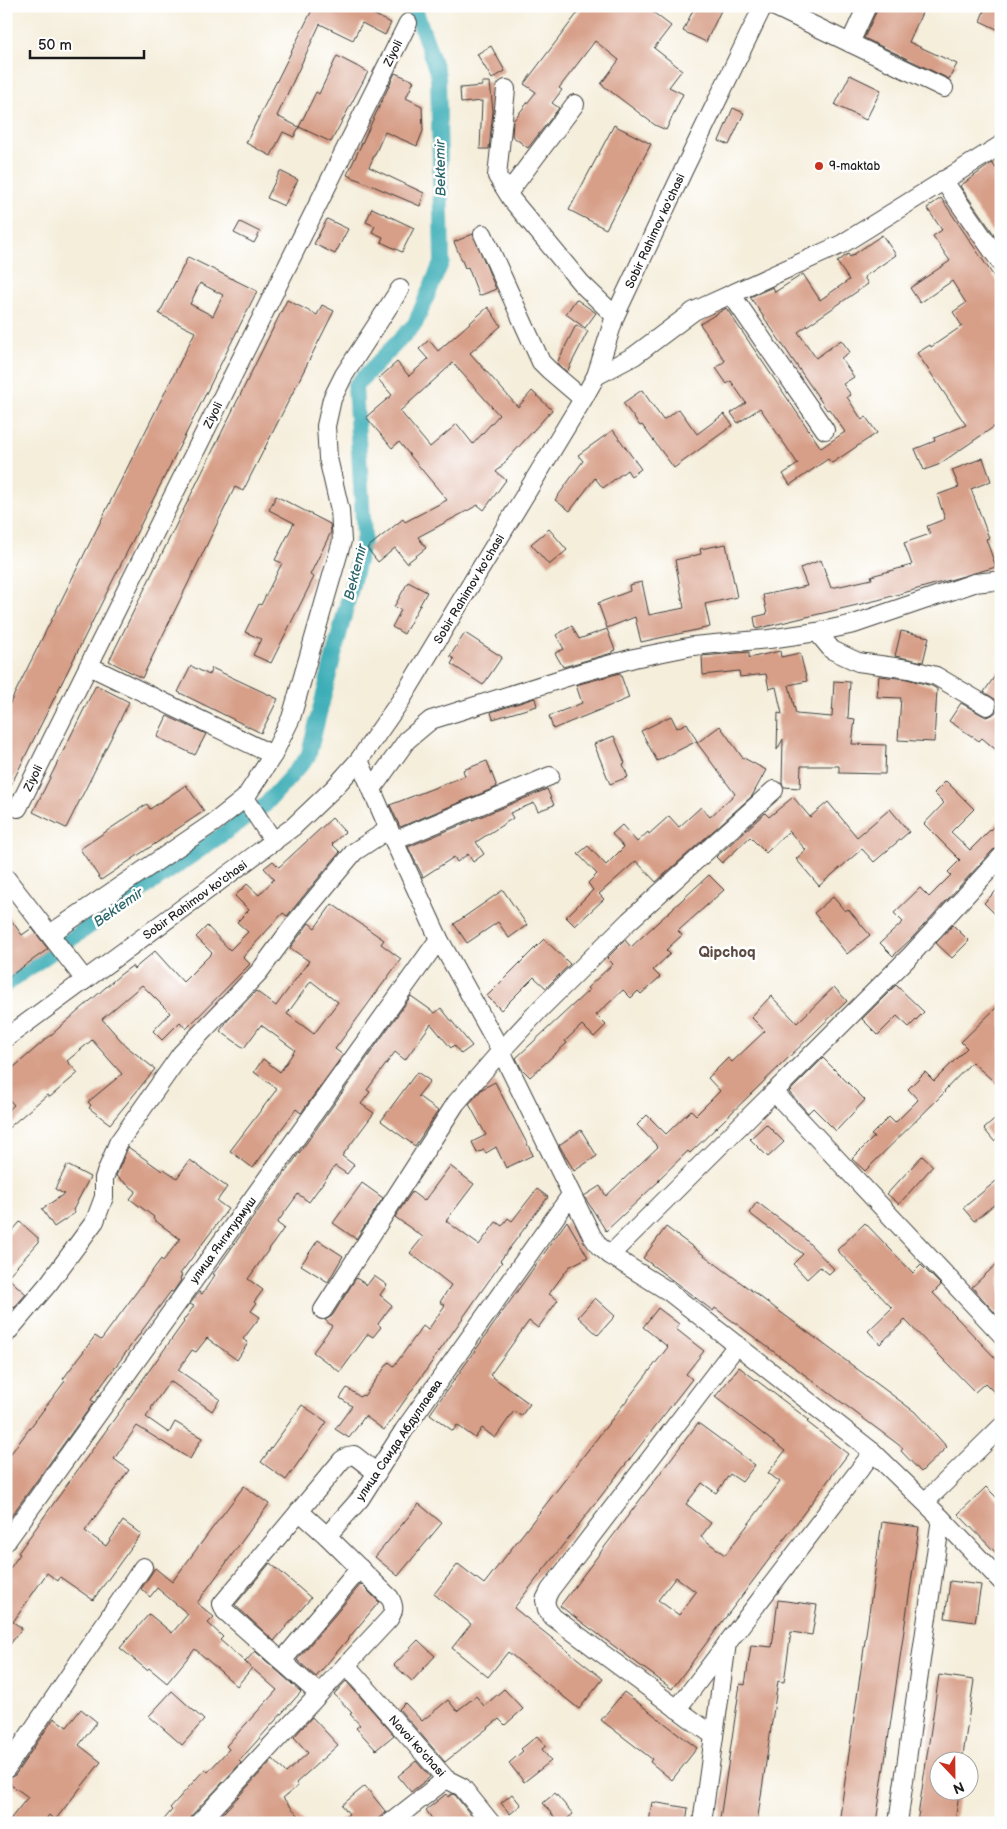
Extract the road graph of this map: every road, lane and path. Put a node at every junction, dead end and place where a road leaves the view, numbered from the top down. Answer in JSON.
{"nodes":[{"id":1,"x":763,"y":6,"type":"edge"},
{"id":2,"x":773,"y":6,"type":"edge"},
{"id":3,"x":867,"y":6,"type":"edge"},
{"id":4,"x":408,"y":23,"type":"dead end"},
{"id":5,"x":850,"y":43,"type":"junction"},
{"id":6,"x":944,"y":88,"type":"dead end"},
{"id":7,"x":506,"y":89,"type":"dead end"},
{"id":8,"x":575,"y":104,"type":"dead end"},
{"id":9,"x":1001,"y":145,"type":"edge"},
{"id":10,"x":943,"y":180,"type":"junction"},
{"id":11,"x":508,"y":193,"type":"junction"},
{"id":12,"x":483,"y":234,"type":"dead end"},
{"id":13,"x":1001,"y":263,"type":"edge"},
{"id":14,"x":400,"y":289,"type":"dead end"},
{"id":15,"x":731,"y":294,"type":"junction"},
{"id":16,"x":615,"y":316,"type":"junction"},
{"id":17,"x":596,"y":376,"type":"junction"},
{"id":18,"x":583,"y":399,"type":"junction"},
{"id":19,"x":825,"y":430,"type":"dead end"},
{"id":20,"x":1001,"y":583,"type":"edge"},
{"id":21,"x":817,"y":632,"type":"junction"},
{"id":22,"x":89,"y":666,"type":"junction"},
{"id":23,"x":987,"y":706,"type":"dead end"},
{"id":24,"x":273,"y":755,"type":"junction"},
{"id":25,"x":359,"y":760,"type":"junction"},
{"id":26,"x":550,"y":776,"type":"dead end"},
{"id":27,"x":372,"y":789,"type":"junction"},
{"id":28,"x":774,"y":790,"type":"dead end"},
{"id":29,"x":248,"y":803,"type":"junction"},
{"id":30,"x":18,"y":808,"type":"dead end"},
{"id":31,"x":391,"y":835,"type":"junction"},
{"id":32,"x":274,"y":842,"type":"junction"},
{"id":33,"x":1001,"y":857,"type":"edge"},
{"id":34,"x":6,"y":878,"type":"edge"},
{"id":35,"x":53,"y":938,"type":"junction"},
{"id":36,"x":439,"y":939,"type":"junction"},
{"id":37,"x":82,"y":975,"type":"junction"},
{"id":38,"x":6,"y":1038,"type":"edge"},
{"id":39,"x":500,"y":1051,"type":"junction"},
{"id":40,"x":774,"y":1092,"type":"junction"},
{"id":41,"x":571,"y":1195,"type":"junction"},
{"id":42,"x":610,"y":1255,"type":"junction"},
{"id":43,"x":323,"y":1310,"type":"dead end"},
{"id":44,"x":1000,"y":1331,"type":"edge"},
{"id":45,"x":6,"y":1334,"type":"edge"},
{"id":46,"x":737,"y":1345,"type":"junction"},
{"id":47,"x":1001,"y":1427,"type":"edge"},
{"id":48,"x":874,"y":1452,"type":"junction"},
{"id":49,"x":377,"y":1472,"type":"junction"},
{"id":50,"x":925,"y":1502,"type":"junction"},
{"id":51,"x":299,"y":1512,"type":"junction"},
{"id":52,"x":941,"y":1518,"type":"junction"},
{"id":53,"x":327,"y":1536,"type":"junction"},
{"id":54,"x":6,"y":1542,"type":"edge"},
{"id":55,"x":143,"y":1567,"type":"dead end"},
{"id":56,"x":360,"y":1568,"type":"junction"},
{"id":57,"x":1001,"y":1581,"type":"edge"},
{"id":58,"x":728,"y":1640,"type":"junction"},
{"id":59,"x":282,"y":1662,"type":"junction"},
{"id":60,"x":346,"y":1665,"type":"junction"},
{"id":61,"x":319,"y":1694,"type":"junction"},
{"id":62,"x":677,"y":1708,"type":"junction"},
{"id":63,"x":714,"y":1736,"type":"junction"},
{"id":64,"x":6,"y":1769,"type":"edge"},
{"id":65,"x":446,"y":1779,"type":"junction"},
{"id":66,"x":199,"y":1823,"type":"edge"},
{"id":67,"x":390,"y":1823,"type":"edge"},
{"id":68,"x":491,"y":1823,"type":"edge"},
{"id":69,"x":702,"y":1823,"type":"edge"},
{"id":70,"x":898,"y":1823,"type":"edge"}],
"edges":[{"from":1,"to":16,"type":"street","name":"Sobir Rahimov ko'chasi"},
{"from":2,"to":5,"type":"street"},
{"from":3,"to":5,"type":"street"},
{"from":4,"to":22,"type":"street","name":"Ziyoli"},
{"from":5,"to":6,"type":"street"},
{"from":7,"to":11,"type":"street"},
{"from":8,"to":11,"type":"street"},
{"from":9,"to":10,"type":"street"},
{"from":10,"to":13,"type":"street"},
{"from":10,"to":15,"type":"street"},
{"from":11,"to":16,"type":"street"},
{"from":12,"to":18,"type":"street"},
{"from":14,"to":24,"type":"street"},
{"from":15,"to":17,"type":"street"},
{"from":15,"to":19,"type":"street"},
{"from":16,"to":17,"type":"street","name":"Sobir Rahimov ko'chasi"},
{"from":17,"to":18,"type":"street","name":"Sobir Rahimov ko'chasi"},
{"from":18,"to":25,"type":"street","name":"Sobir Rahimov ko'chasi"},
{"from":20,"to":21,"type":"street"},
{"from":21,"to":23,"type":"street"},
{"from":21,"to":27,"type":"street"},
{"from":22,"to":24,"type":"street"},
{"from":22,"to":30,"type":"street","name":"Ziyoli"},
{"from":24,"to":29,"type":"street"},
{"from":25,"to":27,"type":"street"},
{"from":25,"to":32,"type":"street","name":"Sobir Rahimov ko'chasi"},
{"from":26,"to":31,"type":"street"},
{"from":27,"to":31,"type":"street"},
{"from":28,"to":39,"type":"street"},
{"from":29,"to":32,"type":"street"},
{"from":29,"to":35,"type":"street"},
{"from":31,"to":36,"type":"street"},
{"from":31,"to":45,"type":"street"},
{"from":32,"to":37,"type":"street","name":"Sobir Rahimov ko'chasi"},
{"from":33,"to":40,"type":"street"},
{"from":34,"to":35,"type":"street"},
{"from":35,"to":37,"type":"street"},
{"from":36,"to":39,"type":"street"},
{"from":36,"to":54,"type":"street","name":"улица Янгитурмуш"},
{"from":37,"to":38,"type":"street","name":"Sobir Rahimov ko'chasi"},
{"from":39,"to":41,"type":"street"},
{"from":39,"to":43,"type":"street"},
{"from":40,"to":42,"type":"street"},
{"from":40,"to":44,"type":"street"},
{"from":41,"to":42,"type":"street"},
{"from":41,"to":49,"type":"street","name":"улица Саида Абдуллаева"},
{"from":42,"to":46,"type":"street"},
{"from":46,"to":48,"type":"street"},
{"from":46,"to":62,"type":"street"},
{"from":47,"to":50,"type":"street"},
{"from":48,"to":50,"type":"street"},
{"from":48,"to":58,"type":"street"},
{"from":49,"to":51,"type":"street"},
{"from":49,"to":53,"type":"street","name":"улица Саида Абдуллаева"},
{"from":50,"to":52,"type":"street"},
{"from":51,"to":53,"type":"street"},
{"from":51,"to":59,"type":"street"},
{"from":52,"to":57,"type":"street"},
{"from":52,"to":70,"type":"street"},
{"from":53,"to":56,"type":"street"},
{"from":55,"to":64,"type":"street"},
{"from":56,"to":59,"type":"street"},
{"from":56,"to":60,"type":"street"},
{"from":58,"to":62,"type":"street"},
{"from":58,"to":63,"type":"street"},
{"from":59,"to":61,"type":"street"},
{"from":60,"to":61,"type":"street"},
{"from":60,"to":65,"type":"street","name":"Navoi ko'chasi"},
{"from":61,"to":66,"type":"street"},
{"from":62,"to":63,"type":"street"},
{"from":63,"to":69,"type":"street"},
{"from":65,"to":67,"type":"street"},
{"from":65,"to":68,"type":"street","name":"Navoi ko'chasi"}]}
